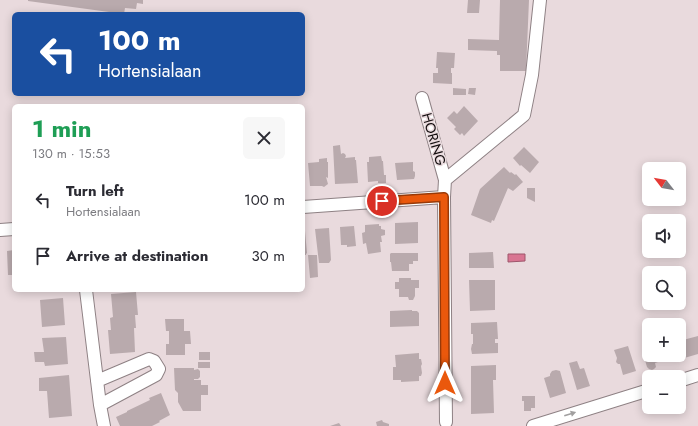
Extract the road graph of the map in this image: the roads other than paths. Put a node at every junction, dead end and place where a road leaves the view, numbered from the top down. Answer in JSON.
{"nodes":[{"id":1,"x":540,"y":0,"type":"edge"},
{"id":2,"x":422,"y":98,"type":"dead end"},
{"id":3,"x":445,"y":180,"type":"junction"},
{"id":4,"x":444,"y":197,"type":"junction"},
{"id":5,"x":305,"y":207,"type":"edge"},
{"id":6,"x":12,"y":229,"type":"edge"},
{"id":7,"x":0,"y":230,"type":"edge"},
{"id":8,"x":86,"y":292,"type":"edge"},
{"id":9,"x":698,"y":375,"type":"edge"},
{"id":10,"x":686,"y":379,"type":"edge"},
{"id":11,"x":97,"y":381,"type":"junction"},
{"id":12,"x":642,"y":392,"type":"edge"},
{"id":13,"x":100,"y":405,"type":"junction"},
{"id":14,"x":445,"y":425,"type":"edge"},
{"id":15,"x":104,"y":426,"type":"edge"},
{"id":16,"x":533,"y":426,"type":"edge"}],
"edges":[{"from":1,"to":3,"type":"street"},
{"from":2,"to":3,"type":"street","name":"HORING"},
{"from":3,"to":4,"type":"street","name":"HORING"},
{"from":4,"to":5,"type":"street"},
{"from":4,"to":14,"type":"street","name":"HORING"},
{"from":6,"to":7,"type":"street"},
{"from":8,"to":11,"type":"street"},
{"from":9,"to":10,"type":"street"},
{"from":11,"to":13,"type":"street"},
{"from":11,"to":13,"type":"street"},
{"from":16,"to":12,"type":"street","one_way":true},
{"from":13,"to":15,"type":"street"}]}
